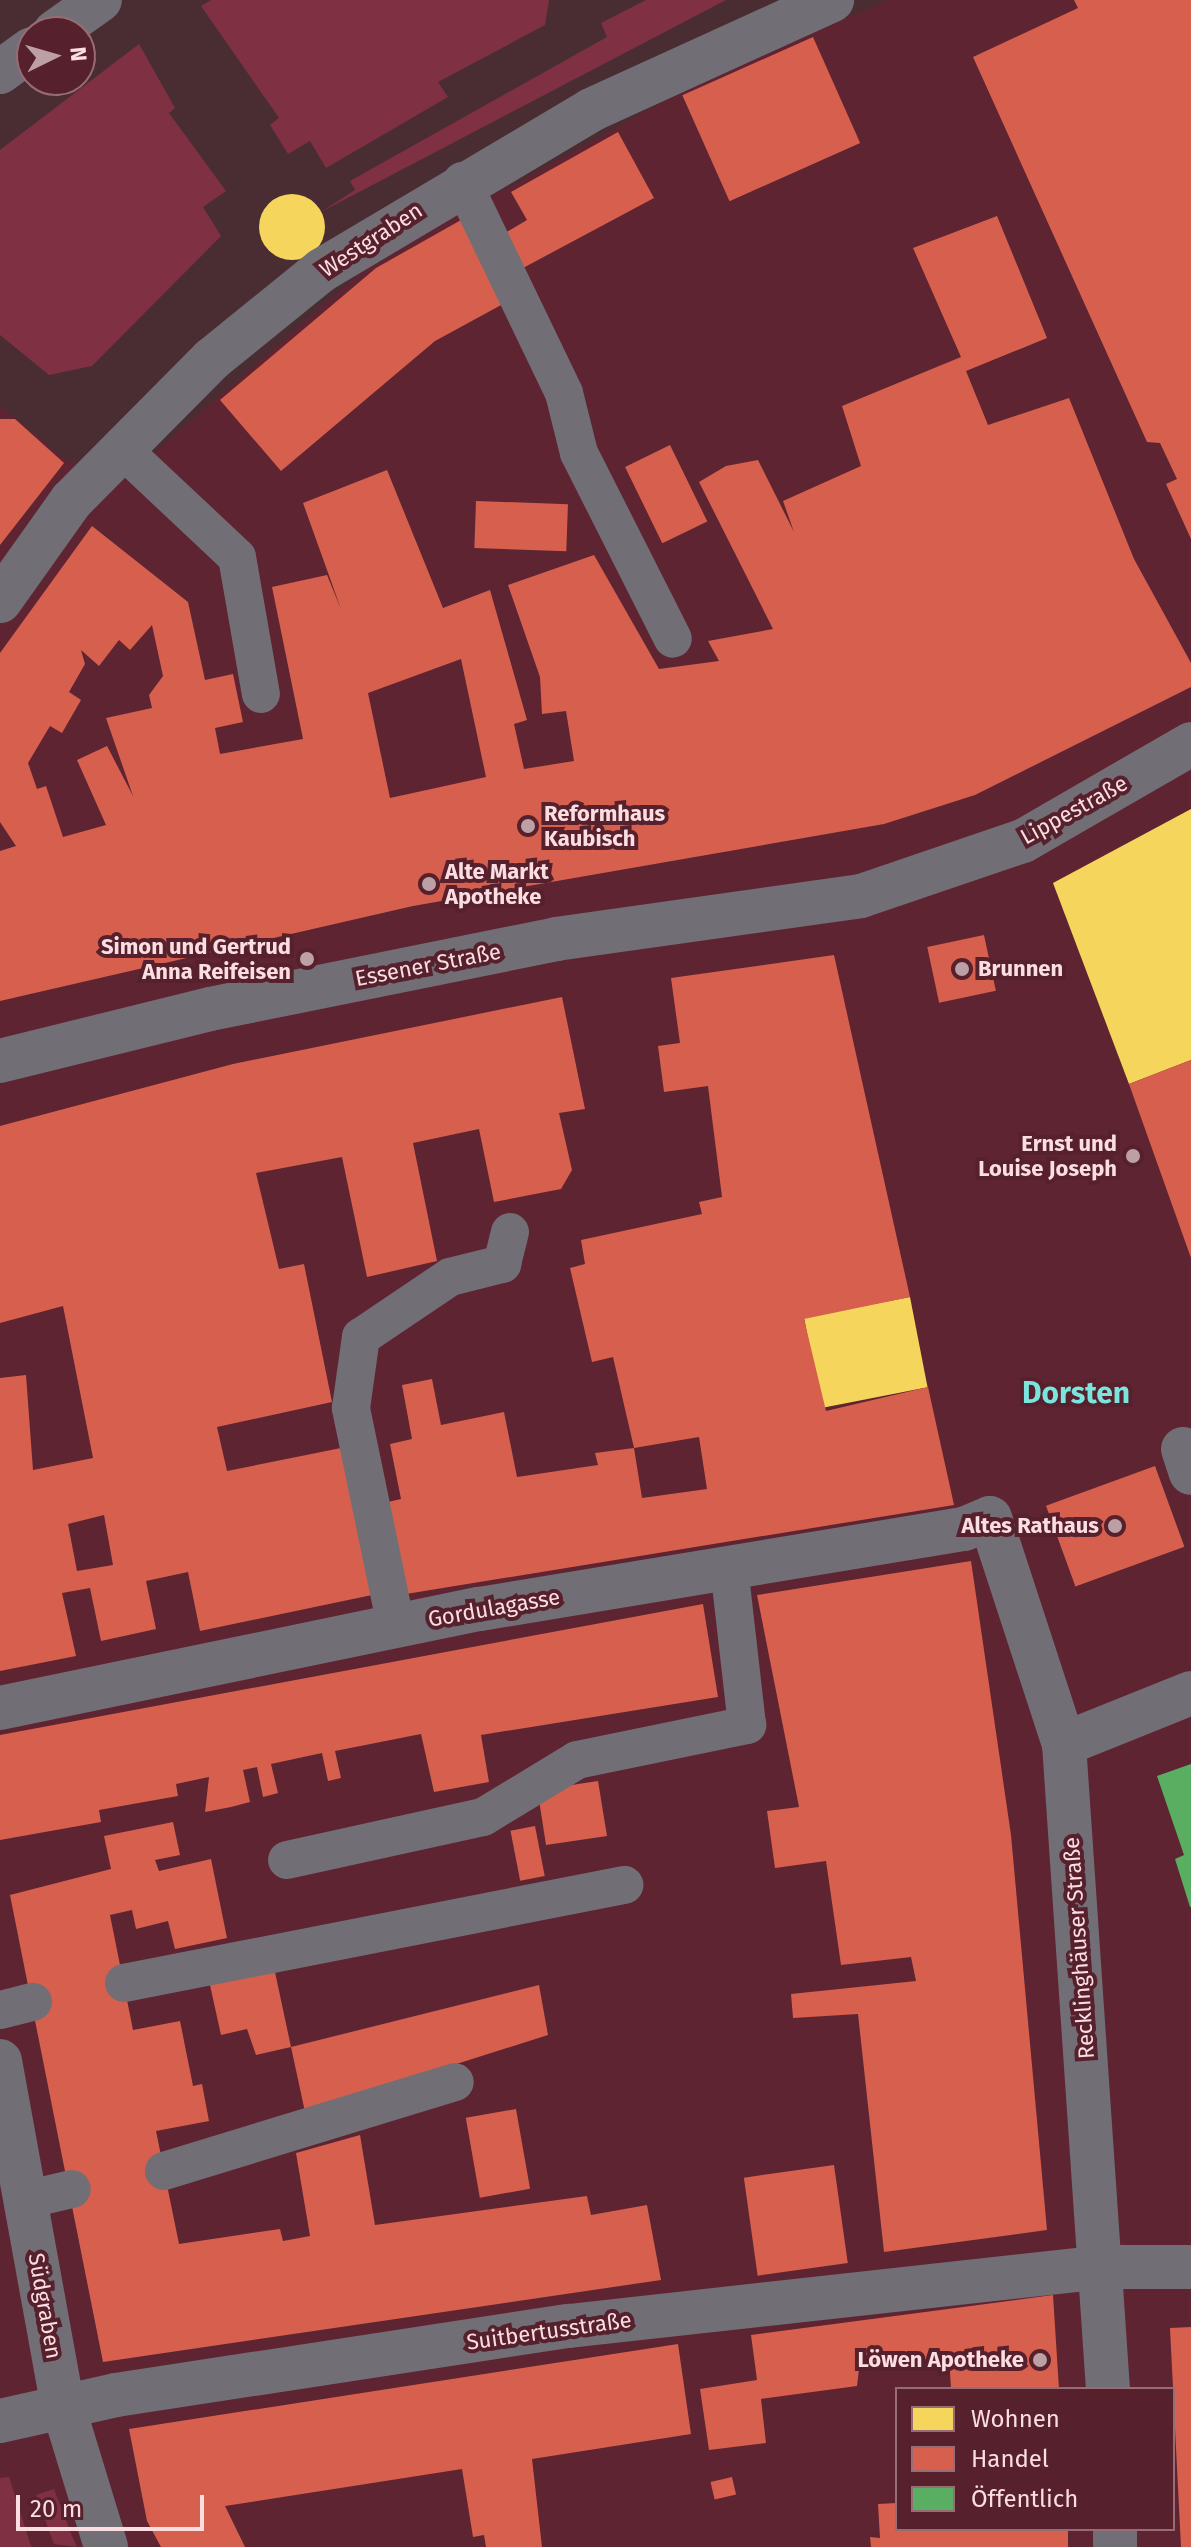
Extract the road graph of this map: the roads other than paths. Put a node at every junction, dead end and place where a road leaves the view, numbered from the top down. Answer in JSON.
{"nodes":[{"id":1,"x":100,"y":0,"type":"edge"},
{"id":2,"x":832,"y":0,"type":"edge"},
{"id":3,"x":78,"y":16,"type":"edge"},
{"id":4,"x":462,"y":181,"type":"junction"},
{"id":5,"x":123,"y":450,"type":"junction"},
{"id":6,"x":0,"y":601,"type":"edge"},
{"id":7,"x":673,"y":639,"type":"dead end"},
{"id":8,"x":261,"y":694,"type":"dead end"},
{"id":9,"x":1191,"y":744,"type":"edge"},
{"id":10,"x":861,"y":896,"type":"joint"},
{"id":11,"x":0,"y":1061,"type":"edge"},
{"id":12,"x":510,"y":1232,"type":"dead end"},
{"id":13,"x":990,"y":1518,"type":"joint"},
{"id":14,"x":729,"y":1568,"type":"junction"},
{"id":15,"x":396,"y":1626,"type":"junction"},
{"id":16,"x":1191,"y":1693,"type":"edge"},
{"id":17,"x":0,"y":1708,"type":"edge"},
{"id":18,"x":1064,"y":1744,"type":"junction"},
{"id":19,"x":287,"y":1860,"type":"dead end"},
{"id":20,"x":624,"y":1885,"type":"dead end"},
{"id":21,"x":124,"y":1983,"type":"dead end"},
{"id":22,"x":0,"y":2061,"type":"edge"},
{"id":23,"x":455,"y":2082,"type":"dead end"},
{"id":24,"x":164,"y":2171,"type":"dead end"},
{"id":25,"x":72,"y":2189,"type":"dead end"},
{"id":26,"x":25,"y":2200,"type":"junction"},
{"id":27,"x":1103,"y":2267,"type":"junction"},
{"id":28,"x":1191,"y":2267,"type":"edge"},
{"id":29,"x":1108,"y":2387,"type":"edge"},
{"id":30,"x":63,"y":2406,"type":"junction"},
{"id":31,"x":0,"y":2421,"type":"edge"},
{"id":32,"x":106,"y":2547,"type":"edge"}],
"edges":[{"from":1,"to":3,"type":"street"},
{"from":2,"to":4,"type":"street","name":"Westgraben"},
{"from":4,"to":5,"type":"street","name":"Westgraben"},
{"from":4,"to":7,"type":"lane"},
{"from":5,"to":6,"type":"street","name":"Westgraben"},
{"from":5,"to":8,"type":"lane"},
{"from":9,"to":10,"type":"street","name":"Lippestraße"},
{"from":10,"to":11,"type":"street","name":"Essener Straße"},
{"from":12,"to":15,"type":"lane"},
{"from":13,"to":14,"type":"street","name":"Gordulagasse"},
{"from":13,"to":18,"type":"street","name":"Recklinghäuser Straße"},
{"from":14,"to":15,"type":"street","name":"Gordulagasse"},
{"from":14,"to":19,"type":"lane"},
{"from":15,"to":17,"type":"street","name":"Gordulagasse"},
{"from":16,"to":18,"type":"street"},
{"from":18,"to":27,"type":"street","name":"Recklinghäuser Straße"},
{"from":20,"to":21,"type":"lane"},
{"from":22,"to":26,"type":"street","name":"Südgraben"},
{"from":23,"to":24,"type":"lane"},
{"from":25,"to":26,"type":"lane"},
{"from":26,"to":30,"type":"street","name":"Südgraben"},
{"from":27,"to":28,"type":"street","name":"Suitbertusstraße"},
{"from":27,"to":29,"type":"street","name":"Recklinghäuser Straße"},
{"from":27,"to":30,"type":"street","name":"Suitbertusstraße"},
{"from":30,"to":31,"type":"street","name":"Suitbertusstraße"},
{"from":30,"to":32,"type":"street","name":"Südgraben"}]}
